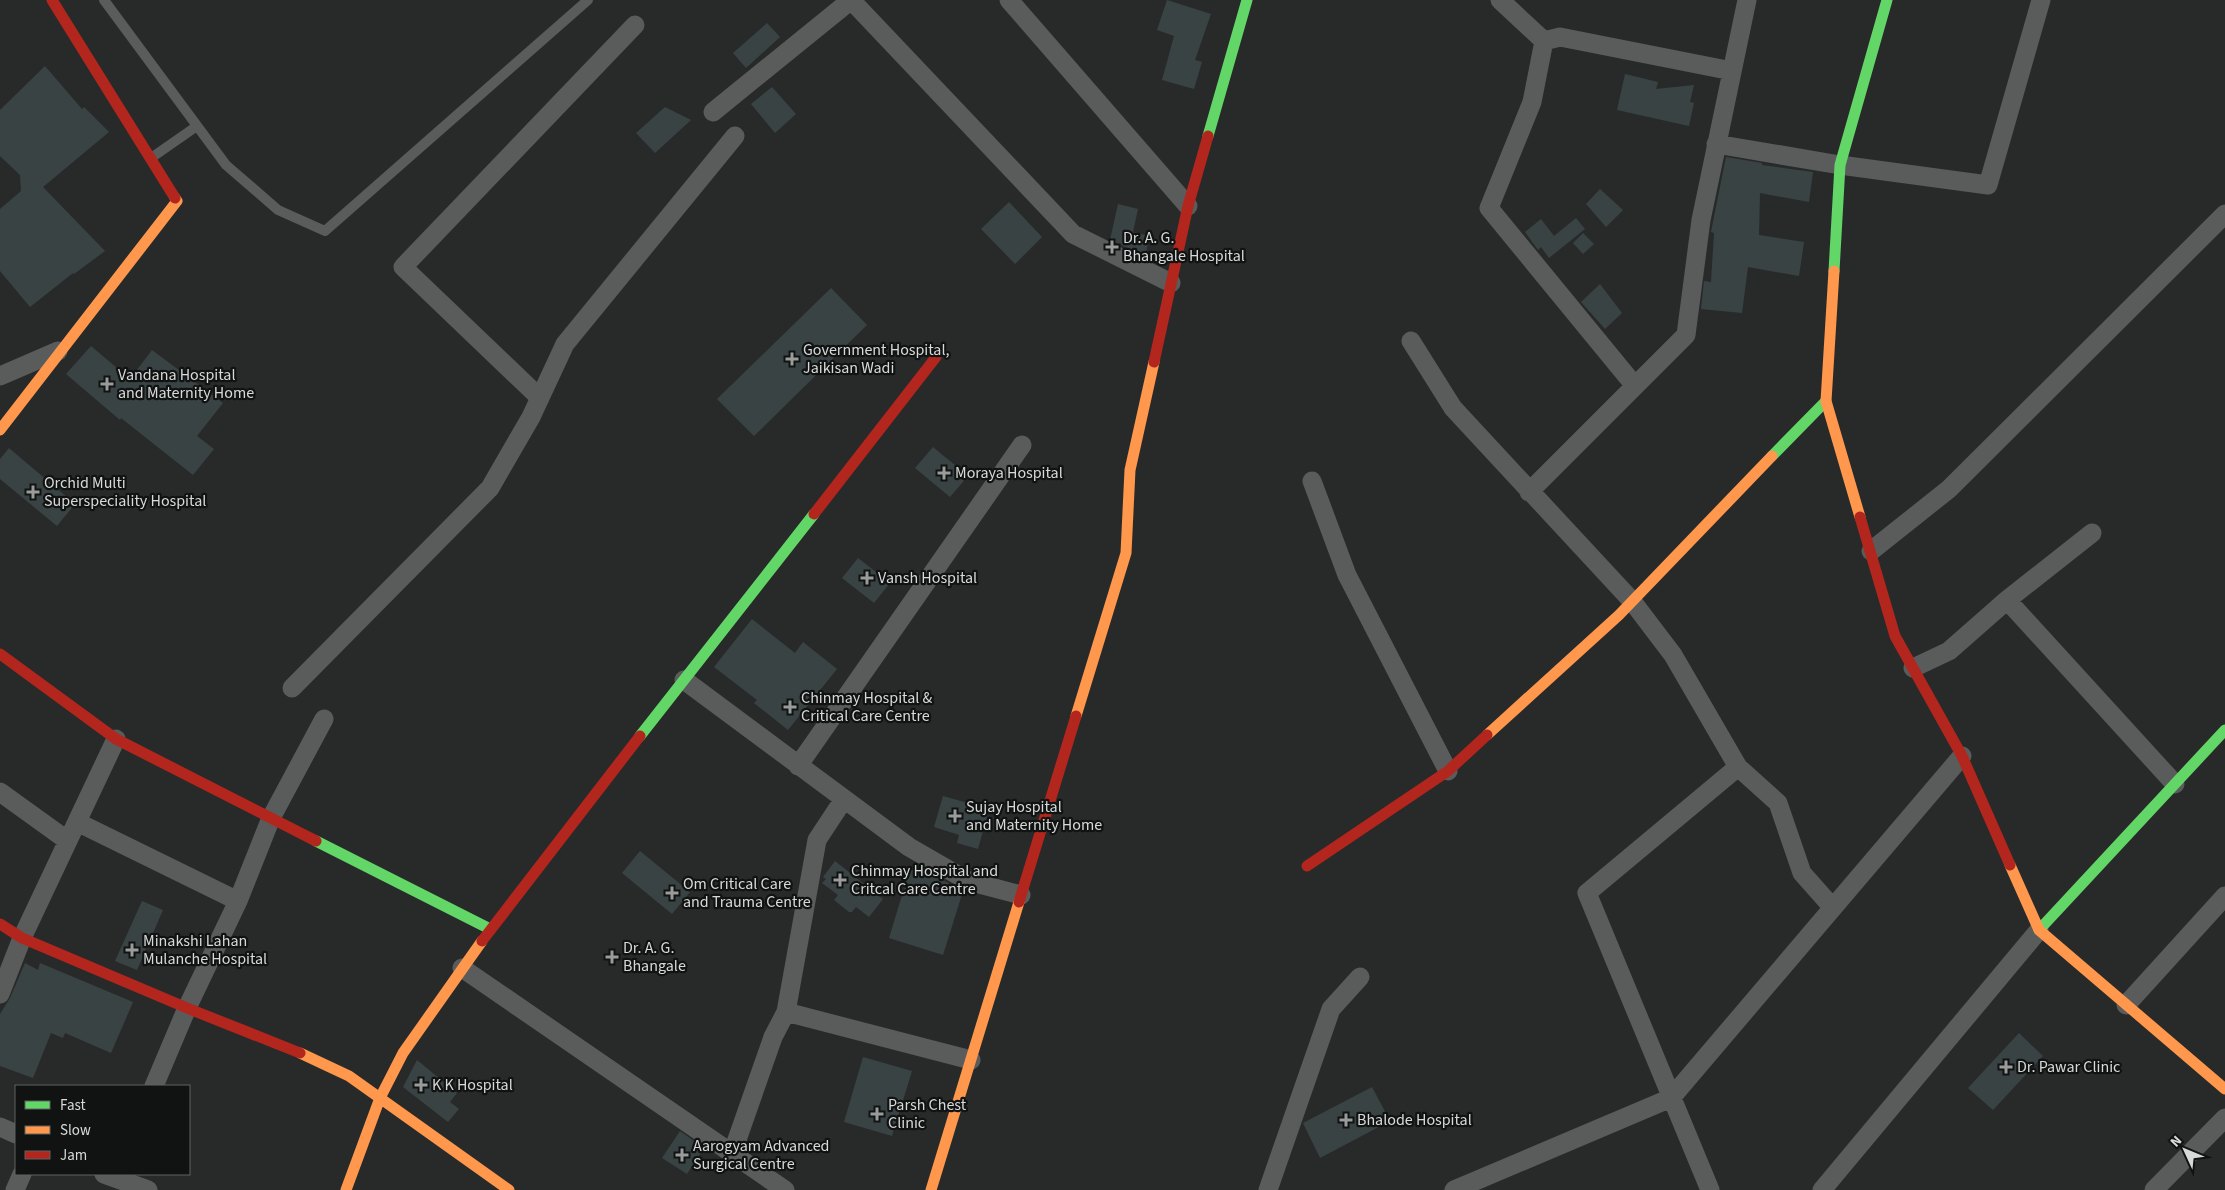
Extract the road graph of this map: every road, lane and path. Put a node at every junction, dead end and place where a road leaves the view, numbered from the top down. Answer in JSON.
{"nodes":[{"id":1,"x":52,"y":0,"type":"edge"},
{"id":2,"x":104,"y":0,"type":"edge"},
{"id":3,"x":588,"y":0,"type":"edge"},
{"id":4,"x":851,"y":0,"type":"edge"},
{"id":5,"x":1009,"y":0,"type":"edge"},
{"id":6,"x":1247,"y":0,"type":"edge"},
{"id":7,"x":1500,"y":0,"type":"edge"},
{"id":8,"x":1747,"y":0,"type":"edge"},
{"id":9,"x":1887,"y":0,"type":"edge"},
{"id":10,"x":2041,"y":0,"type":"edge"},
{"id":11,"x":635,"y":25,"type":"dead end"},
{"id":12,"x":1544,"y":41,"type":"junction"},
{"id":13,"x":1732,"y":71,"type":"junction"},
{"id":14,"x":713,"y":112,"type":"dead end"},
{"id":15,"x":197,"y":126,"type":"junction"},
{"id":16,"x":736,"y":136,"type":"dead end"},
{"id":17,"x":1716,"y":144,"type":"junction"},
{"id":18,"x":150,"y":158,"type":"junction"},
{"id":19,"x":1840,"y":165,"type":"junction"},
{"id":20,"x":1188,"y":206,"type":"junction"},
{"id":21,"x":2225,"y":214,"type":"edge"},
{"id":22,"x":1171,"y":283,"type":"junction"},
{"id":23,"x":1411,"y":341,"type":"dead end"},
{"id":24,"x":63,"y":349,"type":"junction"},
{"id":25,"x":936,"y":357,"type":"dead end"},
{"id":26,"x":0,"y":376,"type":"edge"},
{"id":27,"x":1635,"y":386,"type":"junction"},
{"id":28,"x":540,"y":398,"type":"junction"},
{"id":29,"x":1826,"y":401,"type":"junction"},
{"id":30,"x":0,"y":430,"type":"edge"},
{"id":31,"x":1022,"y":445,"type":"dead end"},
{"id":32,"x":1312,"y":481,"type":"dead end"},
{"id":33,"x":1529,"y":492,"type":"junction"},
{"id":34,"x":2092,"y":533,"type":"dead end"},
{"id":35,"x":1871,"y":551,"type":"junction"},
{"id":36,"x":2006,"y":600,"type":"junction"},
{"id":37,"x":1632,"y":602,"type":"junction"},
{"id":38,"x":0,"y":654,"type":"edge"},
{"id":39,"x":1913,"y":668,"type":"junction"},
{"id":40,"x":684,"y":680,"type":"junction"},
{"id":41,"x":292,"y":688,"type":"dead end"},
{"id":42,"x":324,"y":719,"type":"dead end"},
{"id":43,"x":2225,"y":730,"type":"edge"},
{"id":44,"x":116,"y":739,"type":"junction"},
{"id":45,"x":1962,"y":756,"type":"junction"},
{"id":46,"x":798,"y":766,"type":"junction"},
{"id":47,"x":1738,"y":767,"type":"junction"},
{"id":48,"x":1448,"y":771,"type":"junction"},
{"id":49,"x":2175,"y":784,"type":"junction"},
{"id":50,"x":0,"y":792,"type":"edge"},
{"id":51,"x":844,"y":799,"type":"junction"},
{"id":52,"x":271,"y":818,"type":"junction"},
{"id":53,"x":77,"y":822,"type":"junction"},
{"id":54,"x":68,"y":841,"type":"junction"},
{"id":55,"x":1307,"y":866,"type":"dead end"},
{"id":56,"x":1021,"y":895,"type":"junction"},
{"id":57,"x":2225,"y":896,"type":"edge"},
{"id":58,"x":238,"y":901,"type":"junction"},
{"id":59,"x":1833,"y":908,"type":"junction"},
{"id":60,"x":0,"y":924,"type":"edge"},
{"id":61,"x":490,"y":929,"type":"junction"},
{"id":62,"x":2039,"y":930,"type":"junction"},
{"id":63,"x":22,"y":938,"type":"junction"},
{"id":64,"x":462,"y":968,"type":"junction"},
{"id":65,"x":1360,"y":977,"type":"dead end"},
{"id":66,"x":0,"y":994,"type":"edge"},
{"id":67,"x":2126,"y":1005,"type":"junction"},
{"id":68,"x":187,"y":1008,"type":"junction"},
{"id":69,"x":786,"y":1012,"type":"junction"},
{"id":70,"x":970,"y":1060,"type":"junction"},
{"id":71,"x":154,"y":1085,"type":"edge"},
{"id":72,"x":2225,"y":1089,"type":"edge"},
{"id":73,"x":380,"y":1098,"type":"junction"},
{"id":74,"x":1671,"y":1098,"type":"junction"},
{"id":75,"x":2225,"y":1118,"type":"edge"},
{"id":76,"x":0,"y":1127,"type":"edge"},
{"id":77,"x":15,"y":1134,"type":"edge"},
{"id":78,"x":732,"y":1154,"type":"junction"},
{"id":79,"x":22,"y":1175,"type":"edge"},
{"id":80,"x":110,"y":1179,"type":"edge"},
{"id":81,"x":15,"y":1190,"type":"edge"},
{"id":82,"x":148,"y":1190,"type":"edge"},
{"id":83,"x":346,"y":1190,"type":"edge"},
{"id":84,"x":509,"y":1190,"type":"edge"},
{"id":85,"x":784,"y":1190,"type":"edge"},
{"id":86,"x":931,"y":1190,"type":"edge"},
{"id":87,"x":1268,"y":1190,"type":"edge"},
{"id":88,"x":1454,"y":1190,"type":"edge"},
{"id":89,"x":1710,"y":1190,"type":"edge"},
{"id":90,"x":1822,"y":1190,"type":"edge"},
{"id":91,"x":2154,"y":1190,"type":"edge"}],
"edges":[{"from":1,"to":18,"type":"street"},
{"from":2,"to":15,"type":"lane"},
{"from":3,"to":15,"type":"lane"},
{"from":4,"to":14,"type":"street"},
{"from":4,"to":22,"type":"street"},
{"from":5,"to":20,"type":"street"},
{"from":6,"to":20,"type":"street"},
{"from":7,"to":12,"type":"street"},
{"from":8,"to":13,"type":"street"},
{"from":9,"to":19,"type":"street"},
{"from":10,"to":19,"type":"street"},
{"from":11,"to":28,"type":"street"},
{"from":12,"to":13,"type":"street"},
{"from":12,"to":27,"type":"street"},
{"from":13,"to":17,"type":"street"},
{"from":15,"to":18,"type":"lane"},
{"from":16,"to":28,"type":"street"},
{"from":17,"to":19,"type":"street"},
{"from":17,"to":27,"type":"street"},
{"from":18,"to":24,"type":"street"},
{"from":19,"to":29,"type":"street"},
{"from":20,"to":22,"type":"street"},
{"from":21,"to":35,"type":"street"},
{"from":22,"to":56,"type":"street"},
{"from":23,"to":33,"type":"street"},
{"from":24,"to":26,"type":"street"},
{"from":24,"to":30,"type":"street"},
{"from":25,"to":40,"type":"street"},
{"from":27,"to":33,"type":"street"},
{"from":28,"to":41,"type":"street"},
{"from":29,"to":35,"type":"street"},
{"from":29,"to":37,"type":"street"},
{"from":31,"to":46,"type":"street"},
{"from":32,"to":48,"type":"street"},
{"from":33,"to":37,"type":"street"},
{"from":34,"to":36,"type":"street"},
{"from":35,"to":39,"type":"street"},
{"from":36,"to":39,"type":"street"},
{"from":36,"to":49,"type":"street"},
{"from":37,"to":47,"type":"street"},
{"from":37,"to":48,"type":"street"},
{"from":38,"to":44,"type":"street"},
{"from":39,"to":45,"type":"street"},
{"from":40,"to":46,"type":"street"},
{"from":40,"to":61,"type":"street"},
{"from":42,"to":52,"type":"street"},
{"from":43,"to":49,"type":"street"},
{"from":44,"to":52,"type":"street"},
{"from":44,"to":53,"type":"street"},
{"from":45,"to":59,"type":"street"},
{"from":45,"to":62,"type":"street"},
{"from":46,"to":51,"type":"street"},
{"from":47,"to":59,"type":"street"},
{"from":47,"to":74,"type":"street"},
{"from":48,"to":55,"type":"street"},
{"from":49,"to":62,"type":"street"},
{"from":50,"to":54,"type":"street"},
{"from":51,"to":56,"type":"street"},
{"from":51,"to":69,"type":"street"},
{"from":52,"to":58,"type":"street"},
{"from":52,"to":61,"type":"street"},
{"from":53,"to":54,"type":"street"},
{"from":53,"to":58,"type":"street"},
{"from":54,"to":63,"type":"street"},
{"from":56,"to":70,"type":"street"},
{"from":57,"to":67,"type":"street"},
{"from":58,"to":68,"type":"street"},
{"from":59,"to":74,"type":"street"},
{"from":60,"to":63,"type":"street"},
{"from":61,"to":64,"type":"street"},
{"from":62,"to":67,"type":"street"},
{"from":62,"to":90,"type":"street"},
{"from":63,"to":66,"type":"street"},
{"from":63,"to":68,"type":"street"},
{"from":64,"to":73,"type":"street"},
{"from":64,"to":78,"type":"street"},
{"from":65,"to":87,"type":"street"},
{"from":67,"to":72,"type":"street"},
{"from":68,"to":71,"type":"street"},
{"from":68,"to":73,"type":"street"},
{"from":69,"to":70,"type":"street"},
{"from":69,"to":78,"type":"street"},
{"from":70,"to":86,"type":"street"},
{"from":73,"to":83,"type":"street"},
{"from":73,"to":84,"type":"street"},
{"from":74,"to":88,"type":"street"},
{"from":74,"to":89,"type":"street"},
{"from":75,"to":91,"type":"street"},
{"from":76,"to":77,"type":"street"},
{"from":78,"to":85,"type":"street"},
{"from":79,"to":81,"type":"street"},
{"from":80,"to":82,"type":"street"}]}
